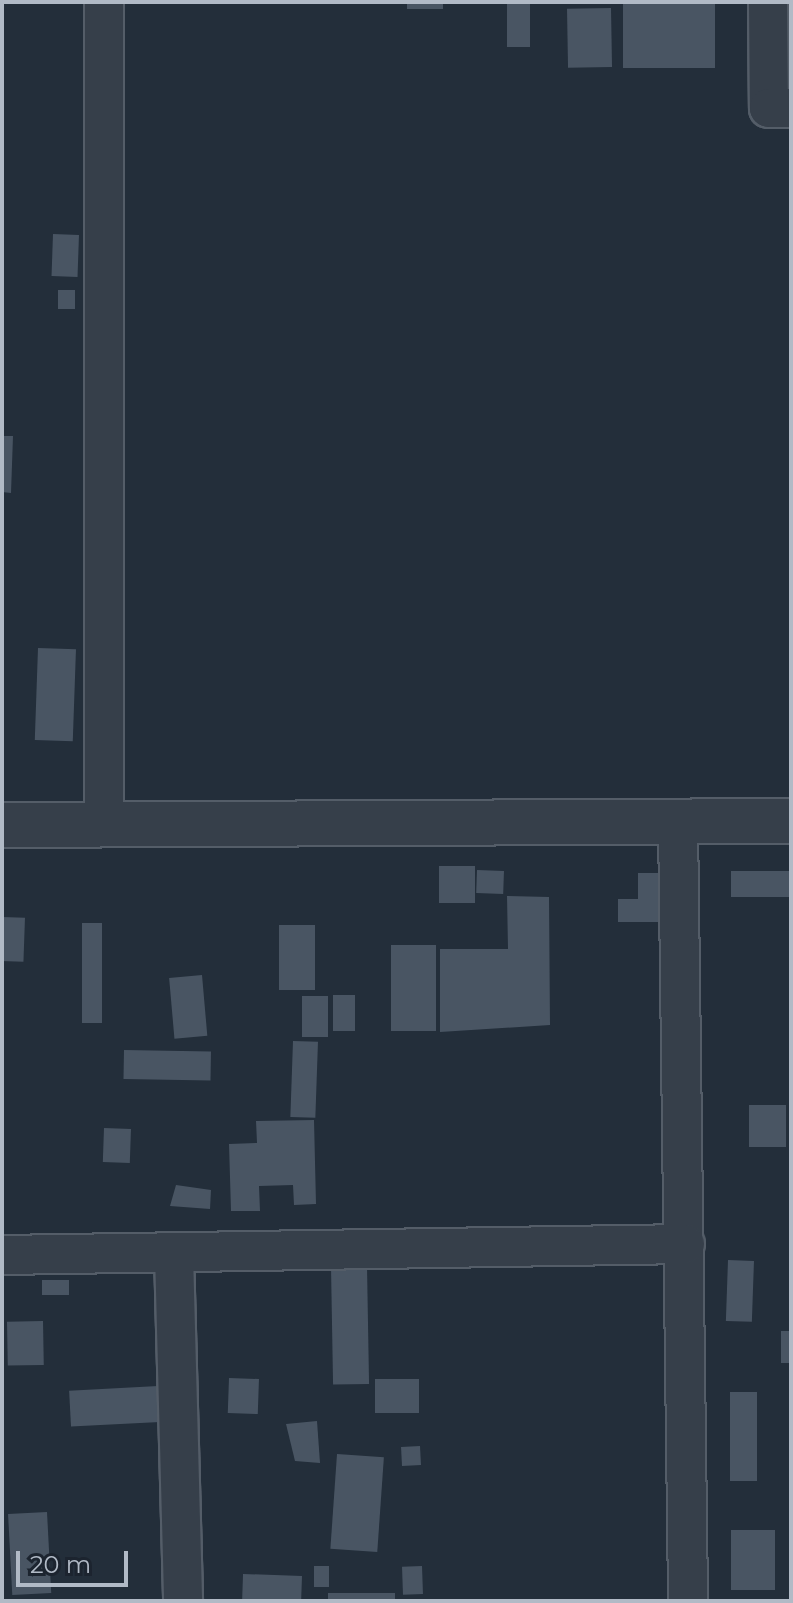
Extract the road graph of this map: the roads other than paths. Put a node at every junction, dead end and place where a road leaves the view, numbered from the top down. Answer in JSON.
{"nodes":[{"id":1,"x":104,"y":2,"type":"edge"},
{"id":2,"x":768,"y":2,"type":"edge"},
{"id":3,"x":791,"y":108,"type":"edge"},
{"id":4,"x":791,"y":821,"type":"edge"},
{"id":5,"x":678,"y":822,"type":"junction"},
{"id":6,"x":104,"y":824,"type":"junction"},
{"id":7,"x":2,"y":825,"type":"edge"},
{"id":8,"x":685,"y":1244,"type":"junction"},
{"id":9,"x":174,"y":1253,"type":"junction"},
{"id":10,"x":2,"y":1255,"type":"edge"},
{"id":11,"x":183,"y":1601,"type":"edge"},
{"id":12,"x":688,"y":1601,"type":"edge"}],
"edges":[{"from":1,"to":6,"type":"street"},
{"from":2,"to":3,"type":"street"},
{"from":4,"to":5,"type":"street"},
{"from":5,"to":6,"type":"street"},
{"from":5,"to":8,"type":"street"},
{"from":6,"to":7,"type":"street"},
{"from":8,"to":9,"type":"street"},
{"from":8,"to":12,"type":"street"},
{"from":9,"to":10,"type":"street"},
{"from":9,"to":11,"type":"street"}]}
